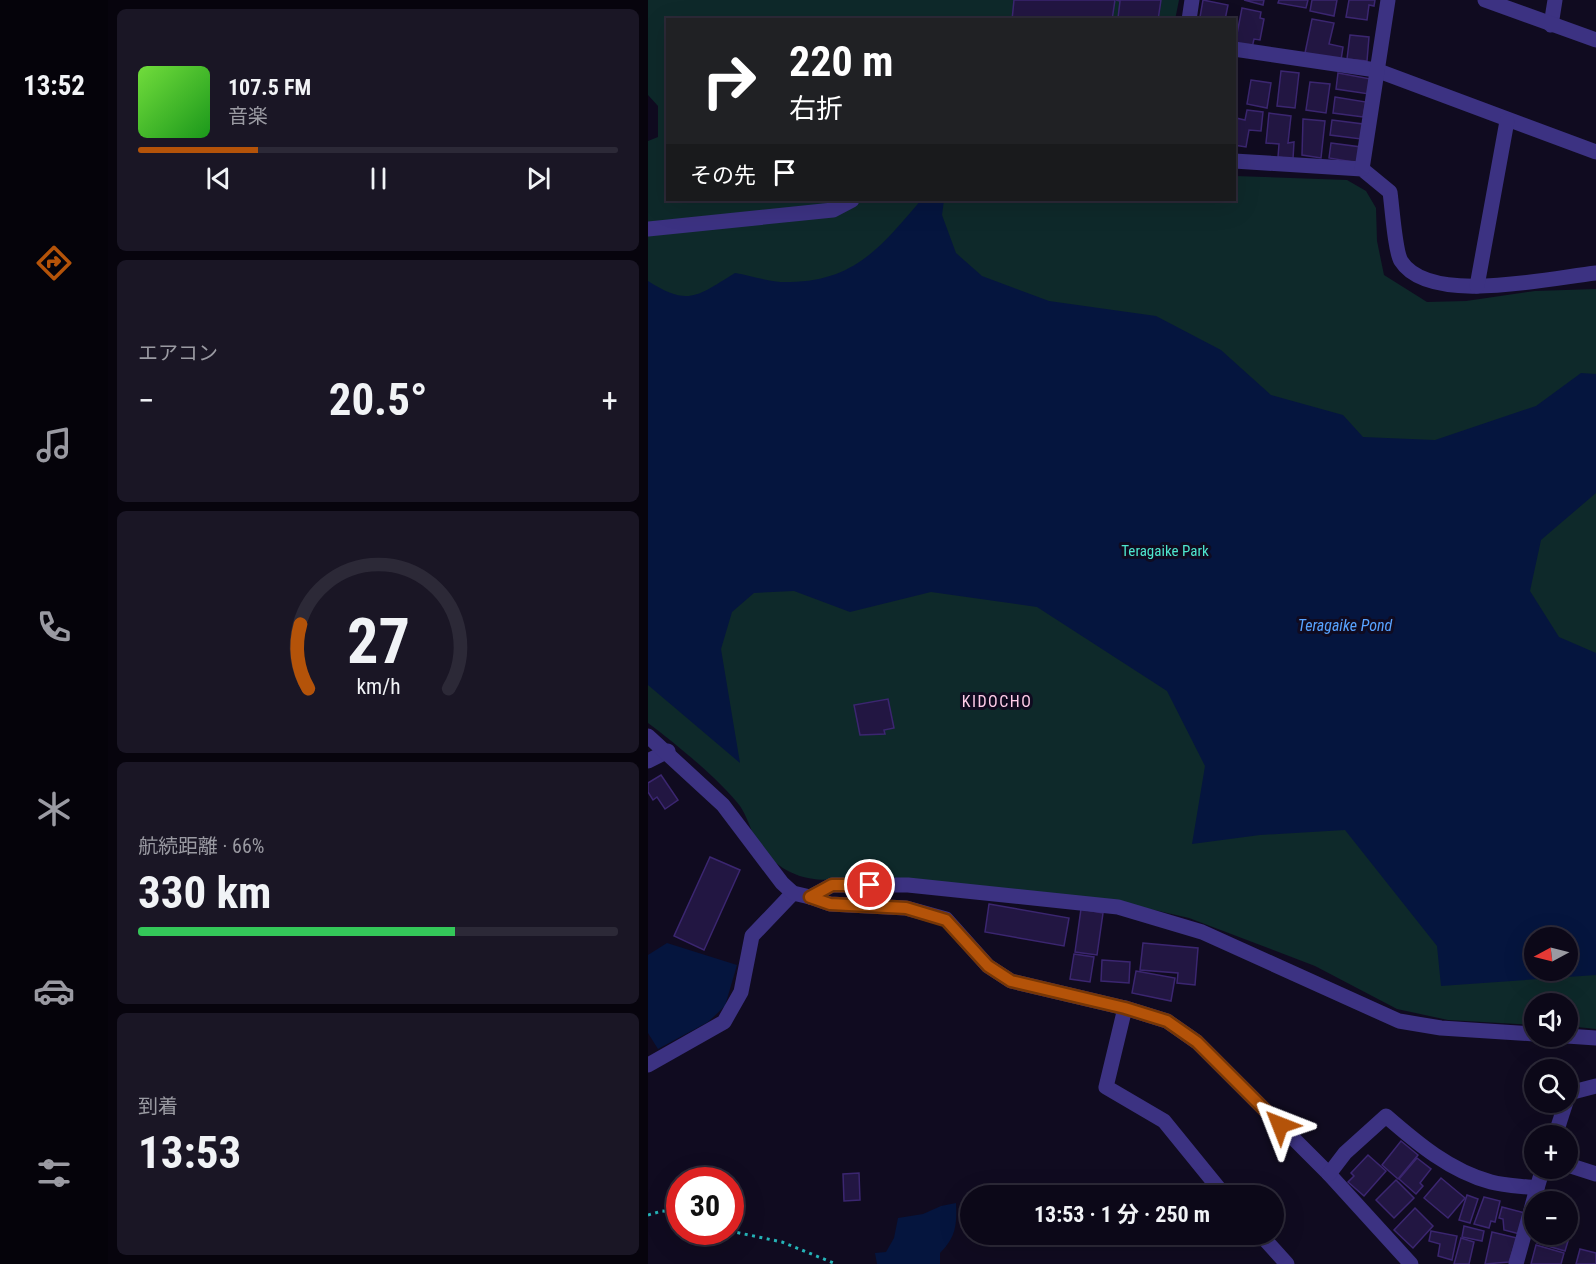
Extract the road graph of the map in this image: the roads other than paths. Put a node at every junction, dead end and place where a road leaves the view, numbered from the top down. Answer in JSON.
{"nodes":[{"id":1,"x":1192,"y":0,"type":"edge"},
{"id":2,"x":1388,"y":0,"type":"edge"},
{"id":3,"x":1485,"y":0,"type":"edge"},
{"id":4,"x":1555,"y":0,"type":"edge"},
{"id":5,"x":1189,"y":18,"type":"edge"},
{"id":6,"x":1551,"y":25,"type":"junction"},
{"id":7,"x":1596,"y":40,"type":"edge"},
{"id":8,"x":1236,"y":49,"type":"edge"},
{"id":9,"x":1376,"y":70,"type":"junction"},
{"id":10,"x":1507,"y":121,"type":"junction"},
{"id":11,"x":1596,"y":152,"type":"edge"},
{"id":12,"x":1236,"y":161,"type":"edge"},
{"id":13,"x":1362,"y":169,"type":"junction"},
{"id":14,"x":850,"y":201,"type":"edge"},
{"id":15,"x":648,"y":229,"type":"edge"},
{"id":16,"x":1596,"y":273,"type":"edge"},
{"id":17,"x":1477,"y":286,"type":"junction"},
{"id":18,"x":648,"y":736,"type":"edge"},
{"id":19,"x":668,"y":751,"type":"junction"},
{"id":20,"x":648,"y":762,"type":"edge"},
{"id":21,"x":793,"y":893,"type":"junction"},
{"id":22,"x":810,"y":897,"type":"junction"},
{"id":23,"x":1125,"y":1008,"type":"junction"},
{"id":24,"x":1524,"y":1033,"type":"edge"},
{"id":25,"x":1578,"y":1037,"type":"edge"},
{"id":26,"x":1596,"y":1038,"type":"edge"},
{"id":27,"x":648,"y":1065,"type":"edge"},
{"id":28,"x":1596,"y":1086,"type":"edge"},
{"id":29,"x":1578,"y":1091,"type":"edge"},
{"id":30,"x":1578,"y":1168,"type":"edge"},
{"id":31,"x":1329,"y":1174,"type":"junction"},
{"id":32,"x":1596,"y":1174,"type":"edge"},
{"id":33,"x":1540,"y":1179,"type":"edge"},
{"id":34,"x":1216,"y":1185,"type":"edge"},
{"id":35,"x":1537,"y":1188,"type":"junction"},
{"id":36,"x":1270,"y":1245,"type":"edge"},
{"id":37,"x":1287,"y":1264,"type":"edge"},
{"id":38,"x":1411,"y":1264,"type":"edge"},
{"id":39,"x":1516,"y":1264,"type":"edge"}],
"edges":[{"from":1,"to":5,"type":"street"},
{"from":2,"to":9,"type":"street"},
{"from":3,"to":6,"type":"street"},
{"from":4,"to":6,"type":"street"},
{"from":6,"to":7,"type":"street"},
{"from":8,"to":9,"type":"street"},
{"from":9,"to":10,"type":"street"},
{"from":9,"to":13,"type":"street"},
{"from":10,"to":11,"type":"street"},
{"from":10,"to":17,"type":"street"},
{"from":12,"to":13,"type":"street"},
{"from":13,"to":17,"type":"street"},
{"from":14,"to":15,"type":"street"},
{"from":16,"to":17,"type":"street"},
{"from":18,"to":19,"type":"street"},
{"from":19,"to":20,"type":"street"},
{"from":19,"to":21,"type":"street"},
{"from":21,"to":22,"type":"street"},
{"from":21,"to":27,"type":"street"},
{"from":22,"to":23,"type":"street"},
{"from":22,"to":24,"type":"street"},
{"from":23,"to":31,"type":"street"},
{"from":23,"to":34,"type":"street"},
{"from":25,"to":26,"type":"street"},
{"from":28,"to":29,"type":"street"},
{"from":30,"to":32,"type":"street"},
{"from":31,"to":35,"type":"street"},
{"from":31,"to":38,"type":"street"},
{"from":33,"to":35,"type":"street"},
{"from":35,"to":39,"type":"street"},
{"from":36,"to":37,"type":"street"}]}
